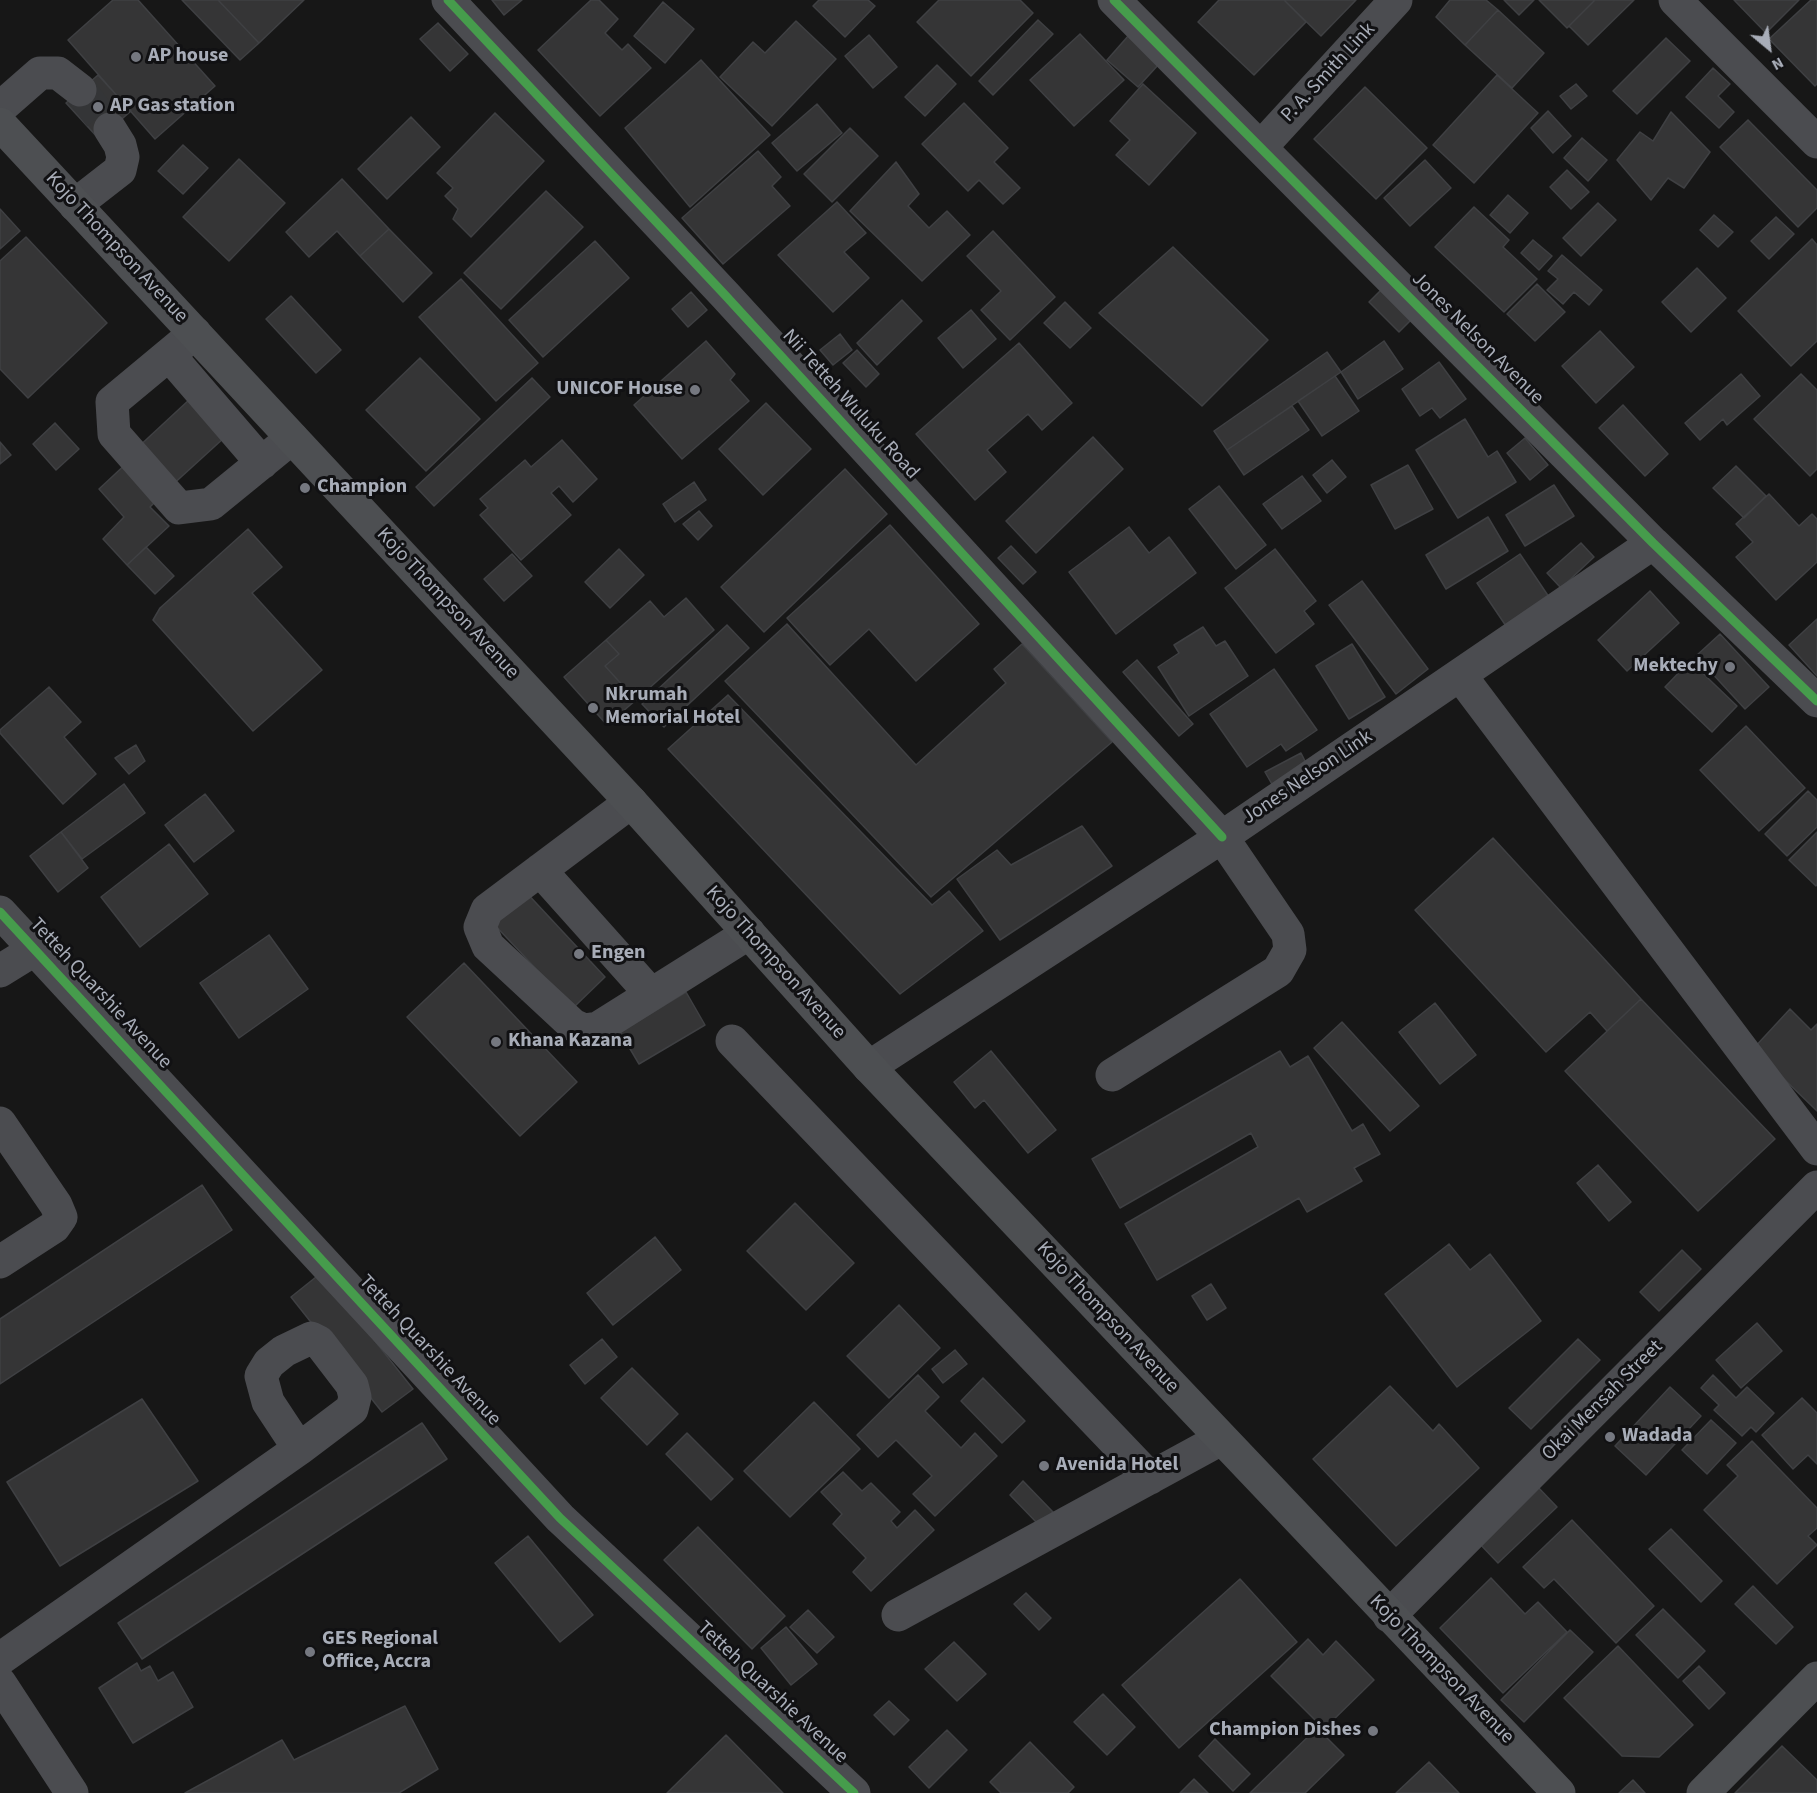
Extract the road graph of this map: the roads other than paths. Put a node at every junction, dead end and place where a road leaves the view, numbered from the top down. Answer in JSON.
{"nodes":[{"id":1,"x":448,"y":0,"type":"edge"},
{"id":2,"x":1114,"y":0,"type":"edge"},
{"id":3,"x":1396,"y":0,"type":"edge"},
{"id":4,"x":1675,"y":0,"type":"edge"},
{"id":5,"x":80,"y":90,"type":"tunnel mouth"},
{"id":6,"x":0,"y":108,"type":"edge"},
{"id":7,"x":0,"y":124,"type":"edge"},
{"id":8,"x":110,"y":129,"type":"tunnel mouth"},
{"id":9,"x":1817,"y":142,"type":"edge"},
{"id":10,"x":1261,"y":147,"type":"junction"},
{"id":11,"x":75,"y":205,"type":"junction"},
{"id":12,"x":195,"y":333,"type":"junction"},
{"id":13,"x":169,"y":356,"type":"junction"},
{"id":14,"x":292,"y":438,"type":"junction"},
{"id":15,"x":262,"y":463,"type":"junction"},
{"id":16,"x":1653,"y":543,"type":"junction"},
{"id":17,"x":1460,"y":675,"type":"junction"},
{"id":18,"x":1817,"y":701,"type":"edge"},
{"id":19,"x":631,"y":802,"type":"junction"},
{"id":20,"x":1222,"y":837,"type":"junction"},
{"id":21,"x":540,"y":870,"type":"junction"},
{"id":22,"x":0,"y":912,"type":"edge"},
{"id":23,"x":748,"y":933,"type":"junction"},
{"id":24,"x":34,"y":950,"type":"junction"},
{"id":25,"x":0,"y":971,"type":"edge"},
{"id":26,"x":651,"y":994,"type":"junction"},
{"id":27,"x":732,"y":1041,"type":"dead end"},
{"id":28,"x":869,"y":1067,"type":"junction"},
{"id":29,"x":1112,"y":1075,"type":"dead end"},
{"id":30,"x":0,"y":1124,"type":"edge"},
{"id":31,"x":1817,"y":1149,"type":"edge"},
{"id":32,"x":1817,"y":1187,"type":"edge"},
{"id":33,"x":0,"y":1262,"type":"edge"},
{"id":34,"x":1221,"y":1439,"type":"junction"},
{"id":35,"x":298,"y":1449,"type":"dead end"},
{"id":36,"x":1150,"y":1478,"type":"junction"},
{"id":37,"x":898,"y":1615,"type":"dead end"},
{"id":38,"x":1389,"y":1616,"type":"junction"},
{"id":39,"x":0,"y":1659,"type":"edge"},
{"id":40,"x":1816,"y":1682,"type":"edge"},
{"id":41,"x":0,"y":1683,"type":"edge"},
{"id":42,"x":66,"y":1791,"type":"edge"},
{"id":43,"x":854,"y":1793,"type":"edge"},
{"id":44,"x":1559,"y":1793,"type":"edge"},
{"id":45,"x":1703,"y":1793,"type":"edge"}],
"edges":[{"from":1,"to":20,"type":"street","name":"Nii Tetteh Wuluku Road"},
{"from":2,"to":10,"type":"street","name":"Jones Nelson Avenue"},
{"from":3,"to":10,"type":"street","name":"P. A. Smith Link"},
{"from":4,"to":9,"type":"street"},
{"from":5,"to":6,"type":"street"},
{"from":7,"to":11,"type":"main road","name":"Kojo Thompson Avenue"},
{"from":8,"to":11,"type":"street"},
{"from":10,"to":16,"type":"street","name":"Jones Nelson Avenue"},
{"from":11,"to":12,"type":"main road","name":"Kojo Thompson Avenue"},
{"from":12,"to":13,"type":"street"},
{"from":12,"to":14,"type":"main road","name":"Kojo Thompson Avenue"},
{"from":13,"to":15,"type":"street"},
{"from":13,"to":15,"type":"street"},
{"from":14,"to":15,"type":"street"},
{"from":14,"to":19,"type":"main road","name":"Kojo Thompson Avenue"},
{"from":16,"to":17,"type":"street","name":"Jones Nelson Link"},
{"from":16,"to":18,"type":"street","name":"Jones Nelson Avenue"},
{"from":17,"to":20,"type":"street","name":"Jones Nelson Link"},
{"from":17,"to":31,"type":"street"},
{"from":19,"to":21,"type":"street"},
{"from":19,"to":23,"type":"main road","name":"Kojo Thompson Avenue"},
{"from":20,"to":28,"type":"street","name":"Jones Nelson Link"},
{"from":20,"to":29,"type":"street","name":"Nii Tetteh Wuluku Road"},
{"from":21,"to":26,"type":"street"},
{"from":21,"to":26,"type":"street"},
{"from":22,"to":24,"type":"street","name":"Tetteh Quarshie Avenue"},
{"from":23,"to":26,"type":"street"},
{"from":23,"to":28,"type":"main road","name":"Kojo Thompson Avenue"},
{"from":24,"to":25,"type":"street"},
{"from":24,"to":43,"type":"street","name":"Tetteh Quarshie Avenue"},
{"from":27,"to":36,"type":"street"},
{"from":28,"to":34,"type":"main road","name":"Kojo Thompson Avenue"},
{"from":30,"to":33,"type":"street"},
{"from":32,"to":38,"type":"street","name":"Okai Mensah Street"},
{"from":34,"to":36,"type":"street"},
{"from":34,"to":38,"type":"main road","name":"Kojo Thompson Avenue"},
{"from":35,"to":39,"type":"street"},
{"from":36,"to":37,"type":"street"},
{"from":38,"to":44,"type":"main road","name":"Kojo Thompson Avenue"},
{"from":40,"to":45,"type":"main road"},
{"from":41,"to":42,"type":"street"}]}
